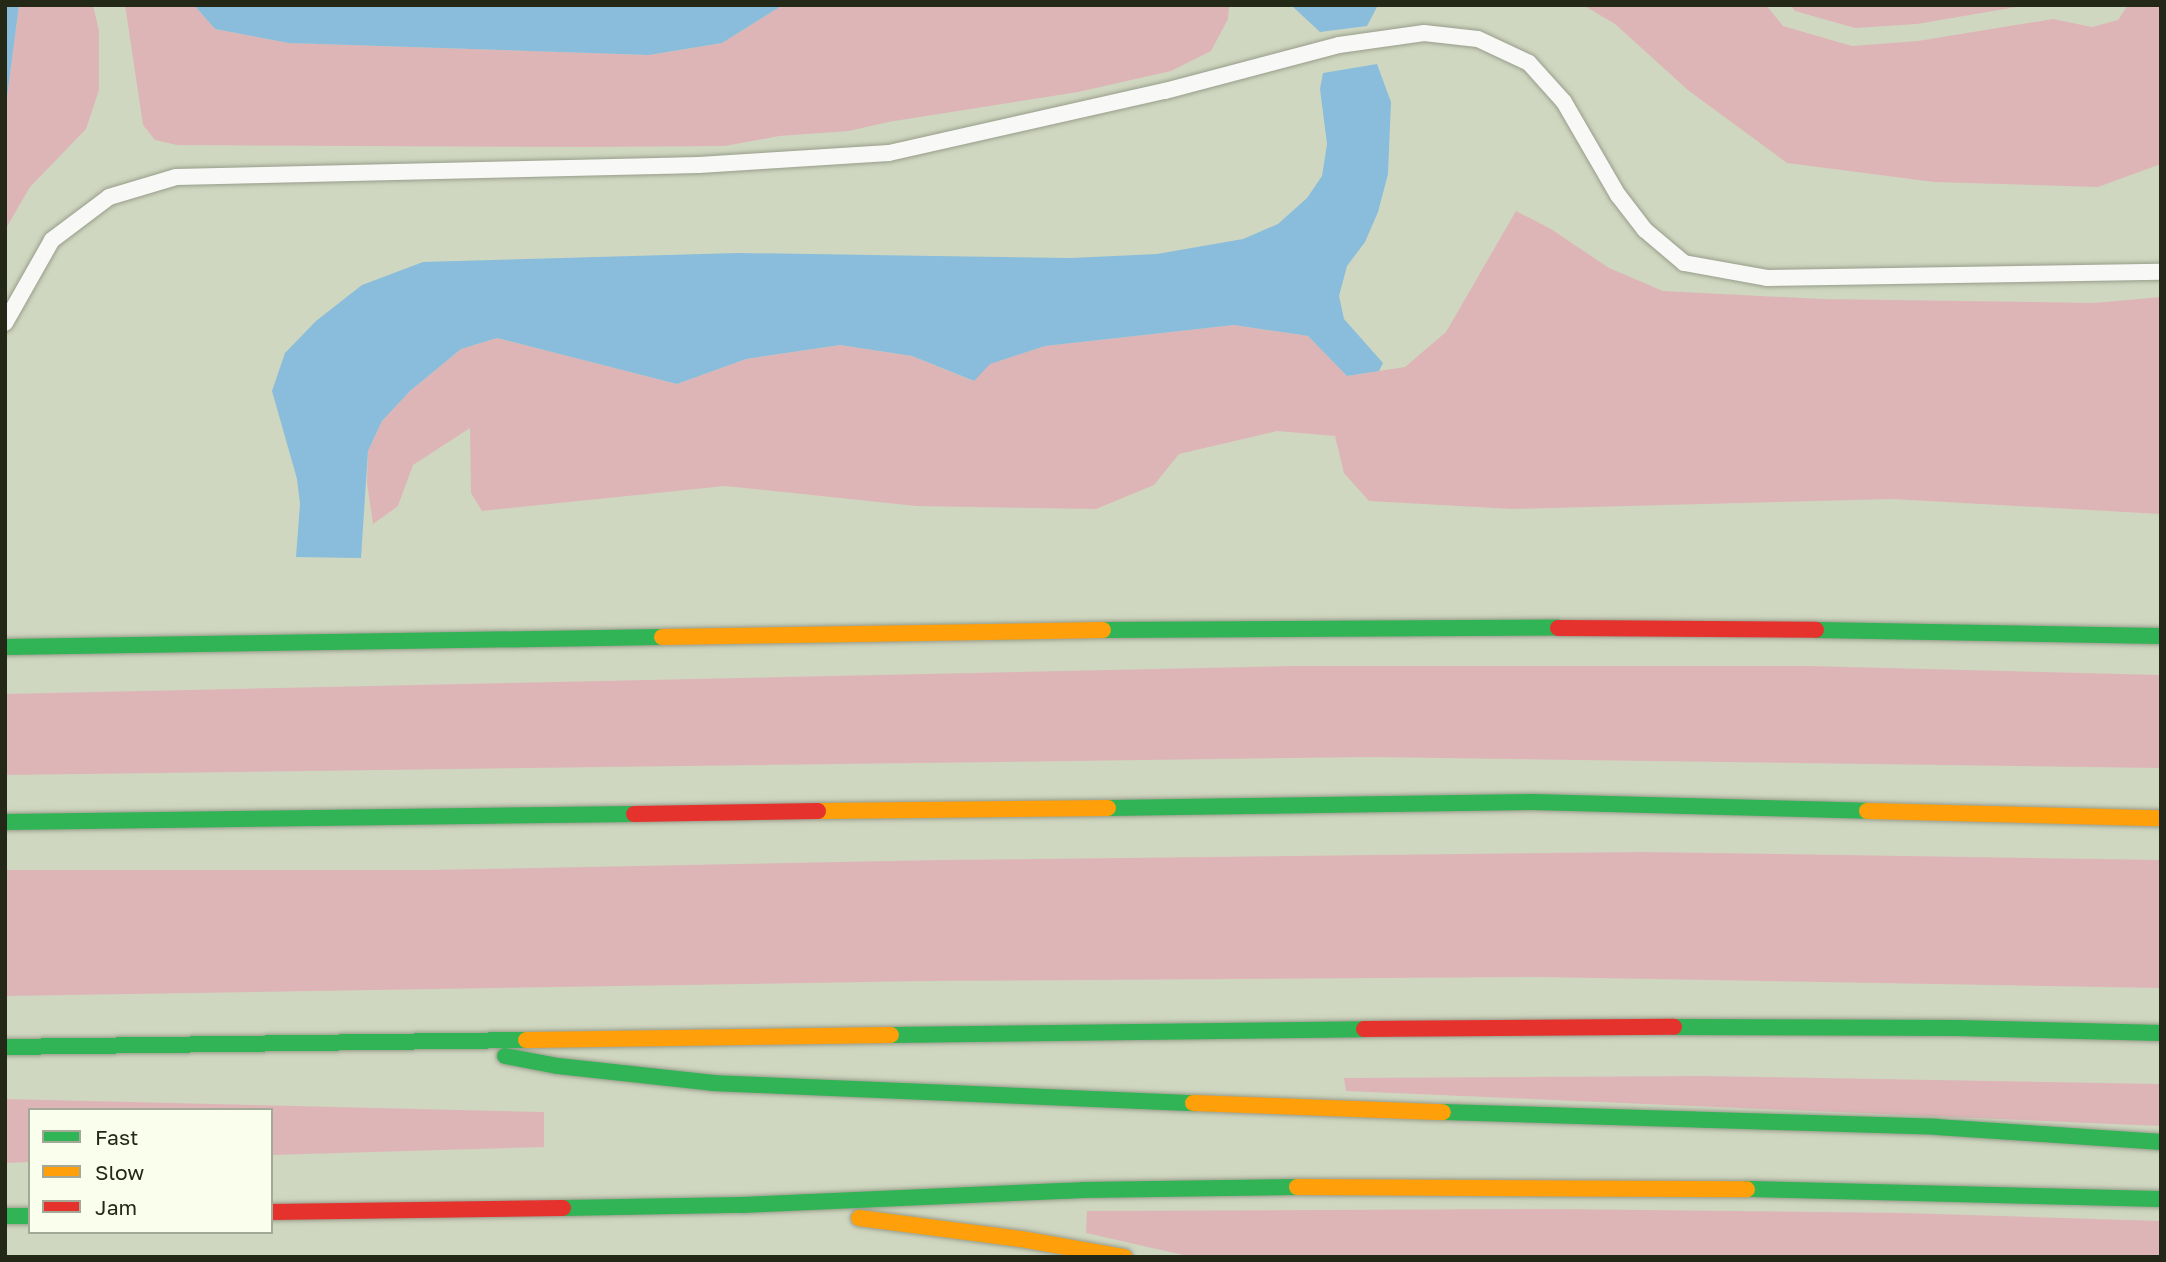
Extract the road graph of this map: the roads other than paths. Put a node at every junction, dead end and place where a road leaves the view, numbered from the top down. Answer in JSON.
{"nodes":[{"id":1,"x":2161,"y":272,"type":"edge"},
{"id":2,"x":5,"y":323,"type":"edge"},
{"id":3,"x":2161,"y":636,"type":"edge"},
{"id":4,"x":5,"y":647,"type":"edge"},
{"id":5,"x":2161,"y":818,"type":"edge"},
{"id":6,"x":5,"y":822,"type":"edge"},
{"id":7,"x":2161,"y":1033,"type":"edge"},
{"id":8,"x":420,"y":1041,"type":"junction"},
{"id":9,"x":5,"y":1047,"type":"edge"},
{"id":10,"x":2161,"y":1142,"type":"edge"},
{"id":11,"x":2161,"y":1199,"type":"edge"},
{"id":12,"x":742,"y":1205,"type":"junction"},
{"id":13,"x":273,"y":1212,"type":"edge"},
{"id":14,"x":5,"y":1216,"type":"edge"},
{"id":15,"x":28,"y":1216,"type":"edge"},
{"id":16,"x":1124,"y":1257,"type":"edge"}],
"edges":[{"from":1,"to":2,"type":"lane"},
{"from":3,"to":4,"type":"highway"},
{"from":5,"to":6,"type":"highway"},
{"from":7,"to":8,"type":"highway"},
{"from":8,"to":9,"type":"highway"},
{"from":8,"to":10,"type":"highway"},
{"from":11,"to":12,"type":"highway"},
{"from":12,"to":13,"type":"highway"},
{"from":12,"to":16,"type":"highway"},
{"from":14,"to":15,"type":"highway"}]}
